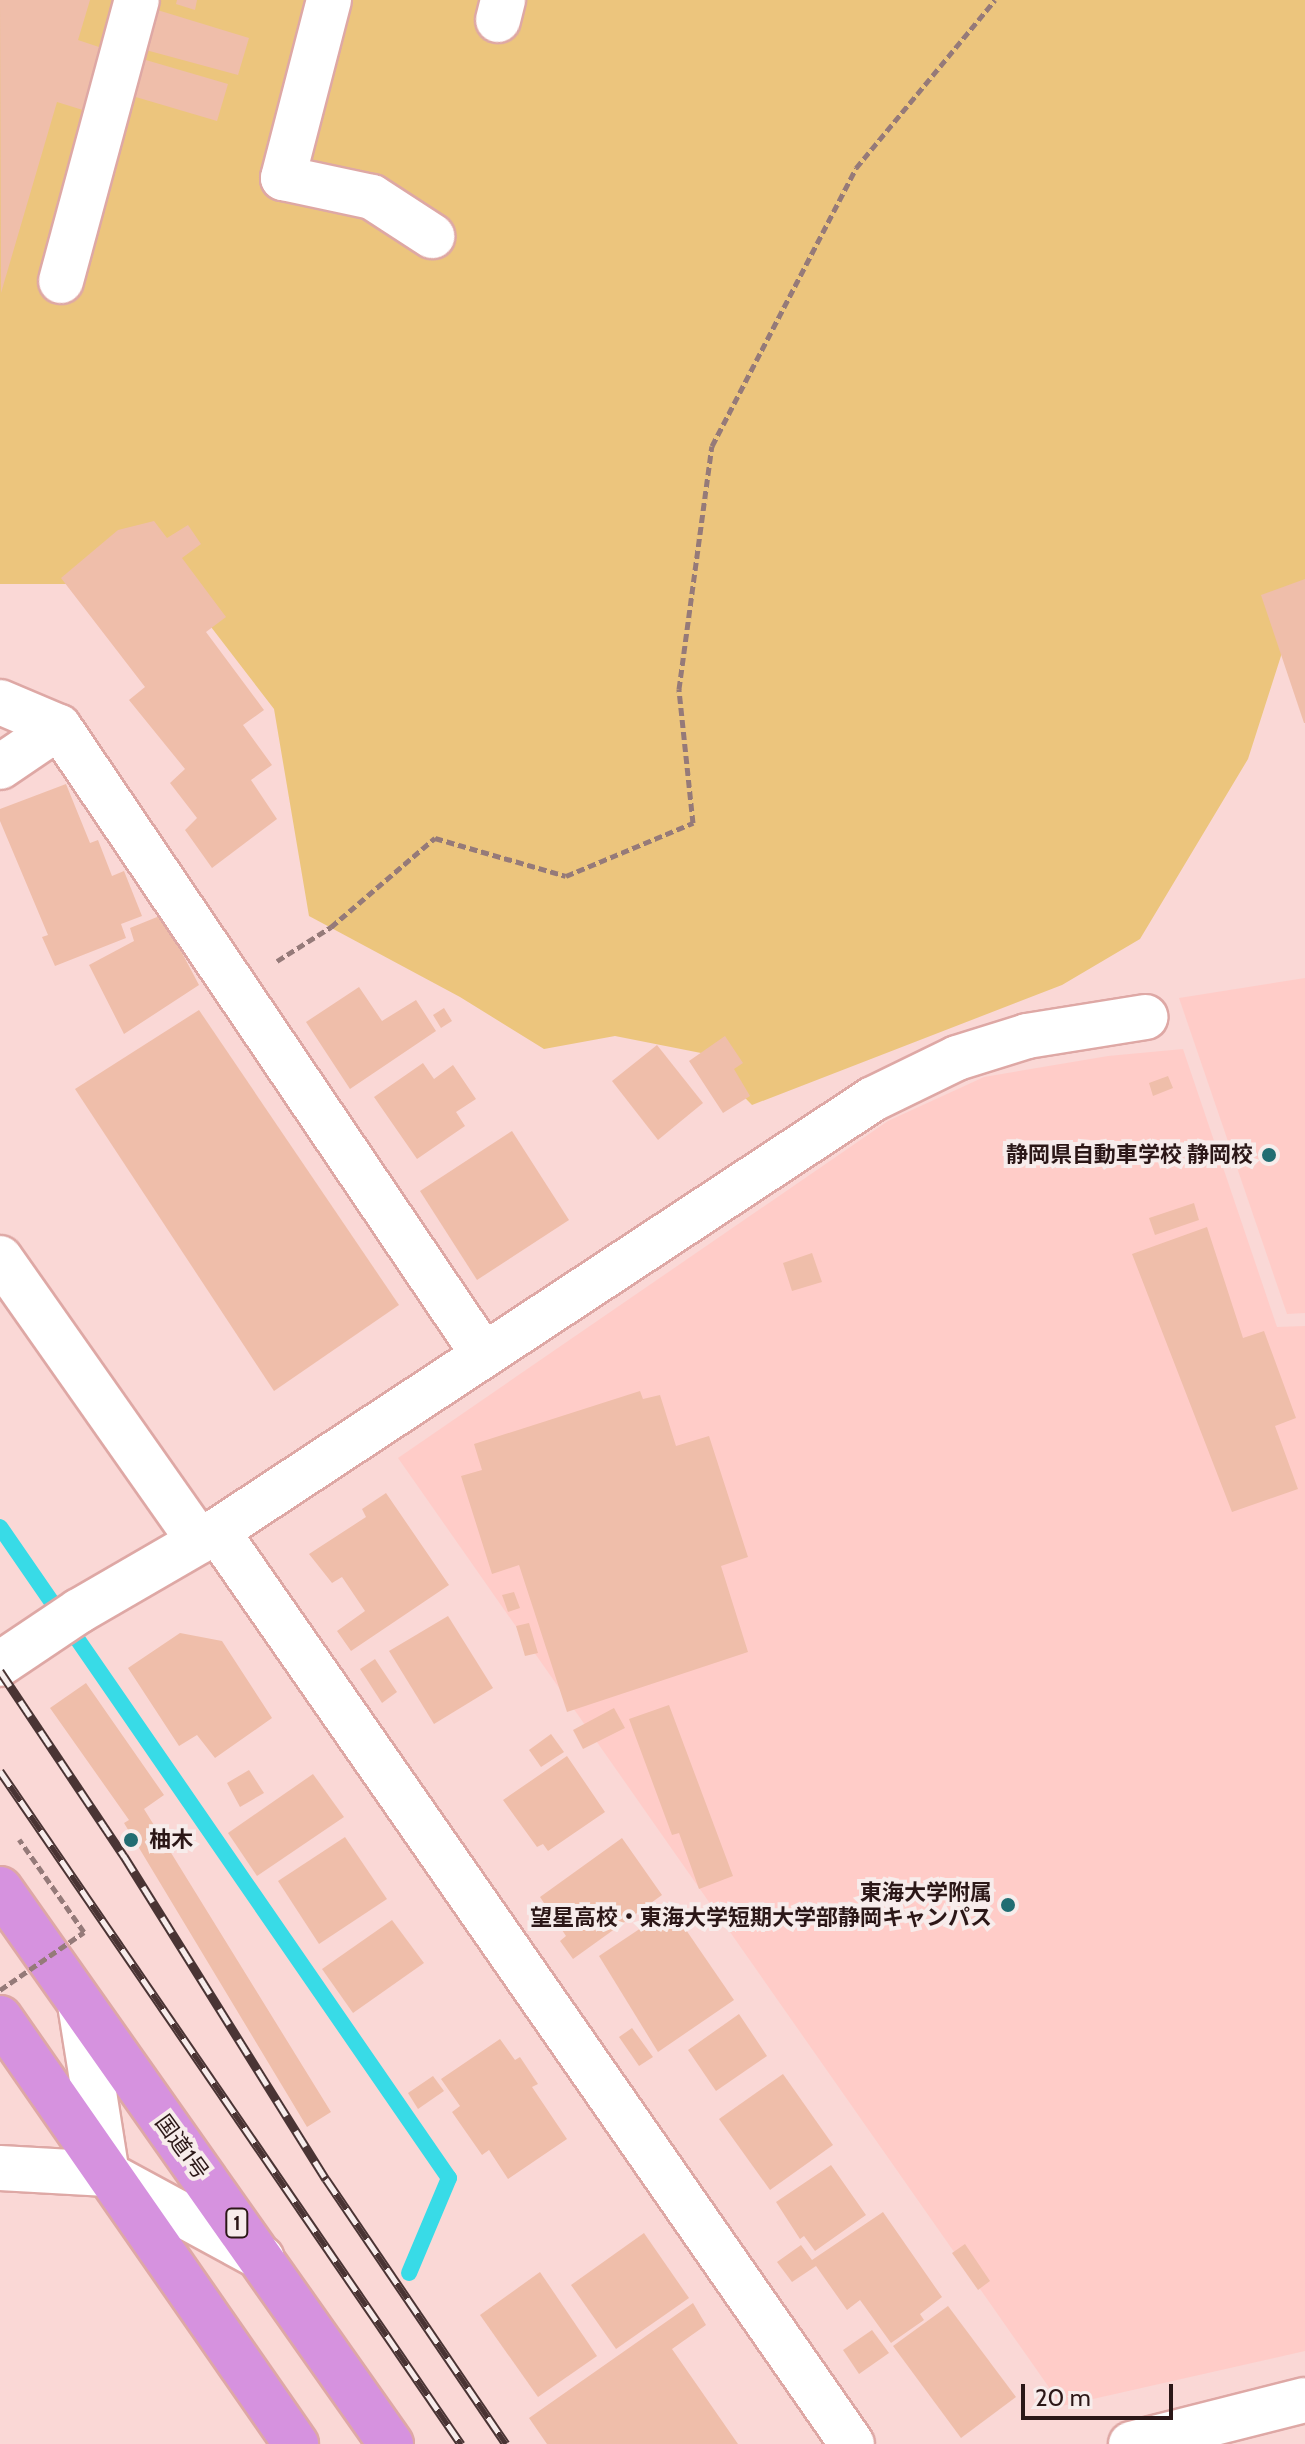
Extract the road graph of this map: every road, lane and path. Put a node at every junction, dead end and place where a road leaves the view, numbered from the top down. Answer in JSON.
{"nodes":[{"id":1,"x":137,"y":0,"type":"edge"},
{"id":2,"x":329,"y":0,"type":"edge"},
{"id":3,"x":995,"y":0,"type":"edge"},
{"id":4,"x":432,"y":236,"type":"dead end"},
{"id":5,"x":61,"y":281,"type":"dead end"},
{"id":6,"x":0,"y":702,"type":"edge"},
{"id":7,"x":59,"y":727,"type":"junction"},
{"id":8,"x":0,"y":767,"type":"edge"},
{"id":9,"x":235,"y":986,"type":"junction"},
{"id":10,"x":1145,"y":1017,"type":"dead end"},
{"id":11,"x":0,"y":1258,"type":"edge"},
{"id":12,"x":483,"y":1354,"type":"junction"},
{"id":13,"x":208,"y":1536,"type":"junction"},
{"id":14,"x":0,"y":1664,"type":"edge"},
{"id":15,"x":19,"y":1839,"type":"dead end"},
{"id":16,"x":0,"y":1889,"type":"edge"},
{"id":17,"x":0,"y":1990,"type":"edge"},
{"id":18,"x":80,"y":2004,"type":"junction"},
{"id":19,"x":0,"y":2018,"type":"edge"},
{"id":20,"x":0,"y":2168,"type":"edge"},
{"id":21,"x":107,"y":2174,"type":"junction"},
{"id":22,"x":262,"y":2258,"type":"junction"},
{"id":23,"x":1305,"y":2400,"type":"edge"},
{"id":24,"x":296,"y":2444,"type":"edge"},
{"id":25,"x":391,"y":2444,"type":"edge"},
{"id":26,"x":852,"y":2444,"type":"edge"},
{"id":27,"x":1131,"y":2444,"type":"edge"}],
"edges":[{"from":1,"to":5,"type":"street"},
{"from":2,"to":4,"type":"street"},
{"from":3,"to":9,"type":"path"},
{"from":6,"to":7,"type":"street"},
{"from":7,"to":8,"type":"street"},
{"from":7,"to":9,"type":"street"},
{"from":9,"to":12,"type":"street"},
{"from":10,"to":12,"type":"street"},
{"from":11,"to":13,"type":"street"},
{"from":12,"to":13,"type":"street"},
{"from":13,"to":14,"type":"street"},
{"from":13,"to":26,"type":"street"},
{"from":15,"to":17,"type":"path","bridge":true},
{"from":16,"to":18,"type":"highway","name":"国道1号","number":"1"},
{"from":18,"to":21,"type":"street"},
{"from":18,"to":22,"type":"highway","name":"国道1号","number":"1"},
{"from":19,"to":21,"type":"highway"},
{"from":20,"to":21,"type":"street"},
{"from":21,"to":22,"type":"street"},
{"from":21,"to":24,"type":"highway"},
{"from":22,"to":25,"type":"highway","name":"国道1号","number":"1"},
{"from":23,"to":27,"type":"street"}]}
